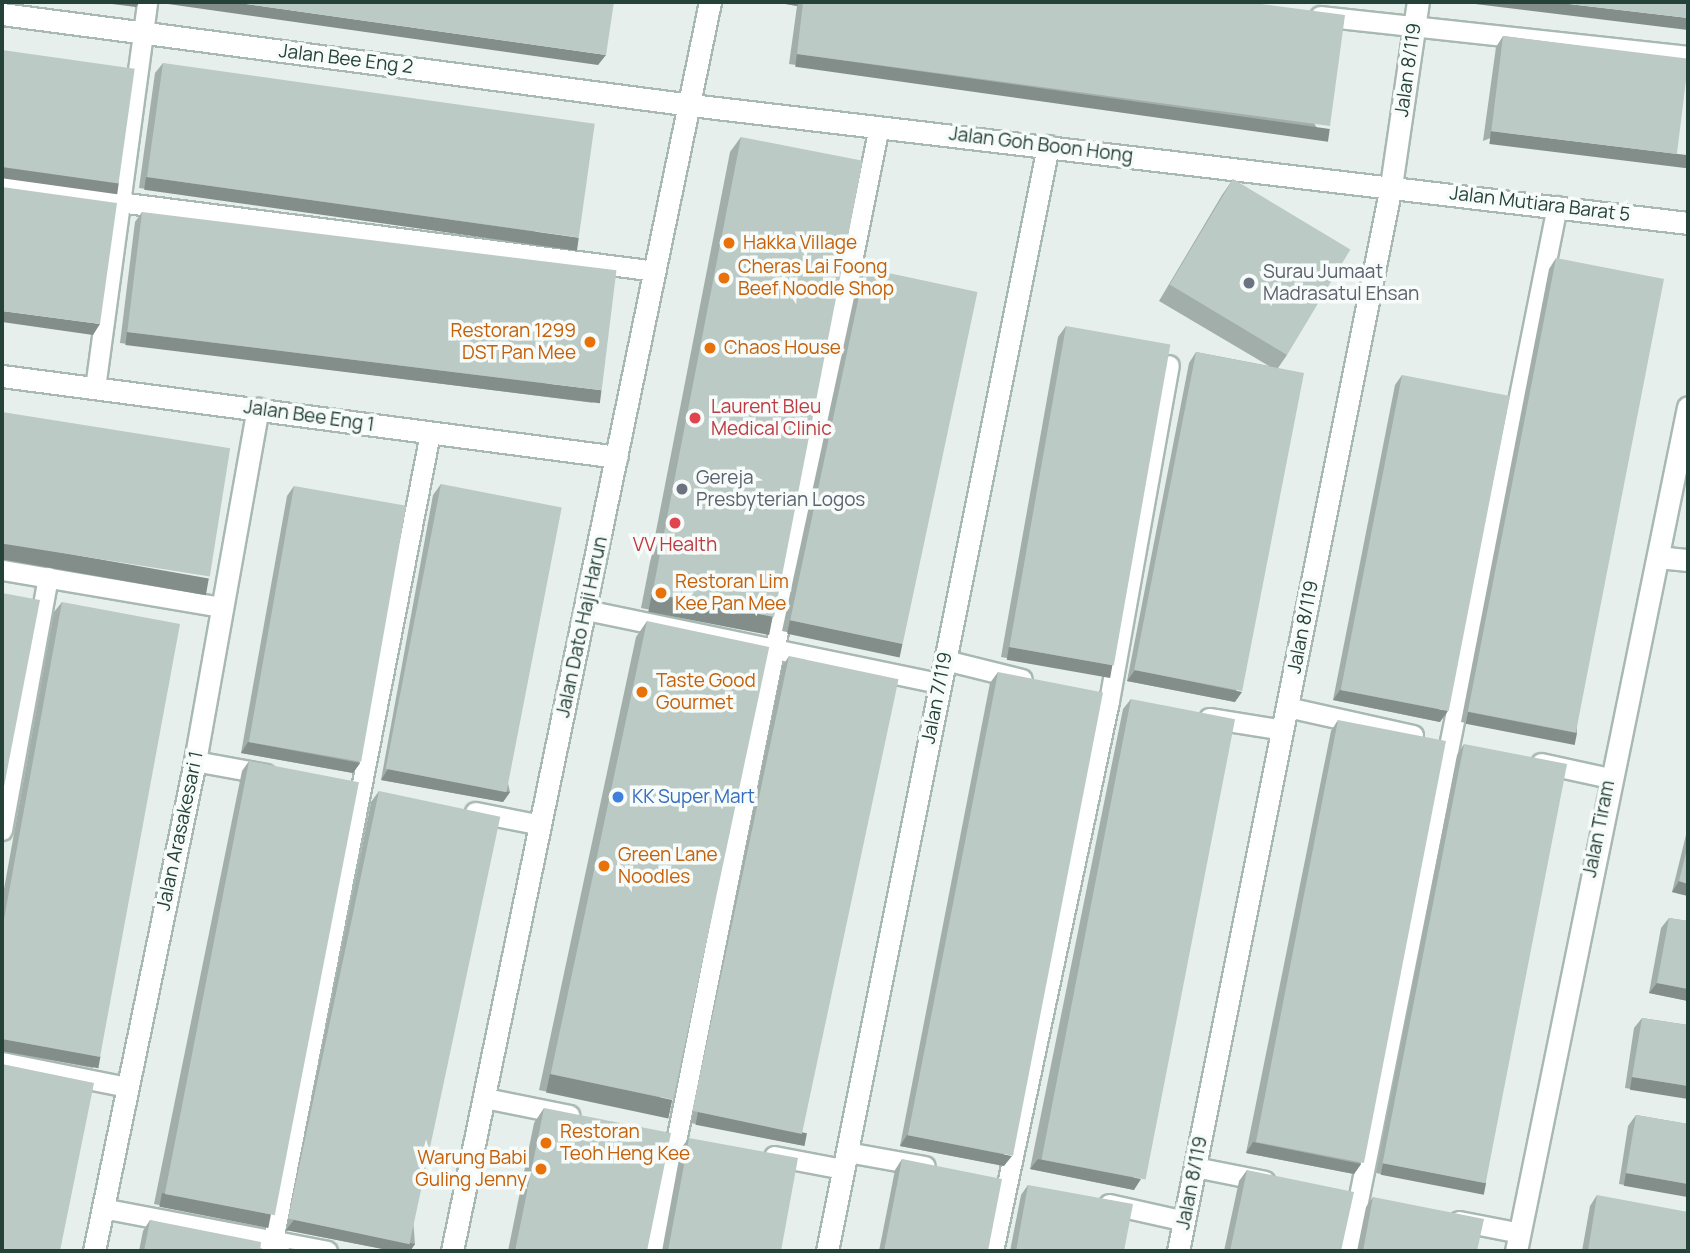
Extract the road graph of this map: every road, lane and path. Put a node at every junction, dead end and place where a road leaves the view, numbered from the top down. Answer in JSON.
{"nodes":[{"id":1,"x":147,"y":2,"type":"edge"},
{"id":2,"x":710,"y":2,"type":"edge"},
{"id":3,"x":1418,"y":2,"type":"edge"},
{"id":4,"x":2,"y":14,"type":"edge"},
{"id":5,"x":1305,"y":14,"type":"edge"},
{"id":6,"x":1414,"y":28,"type":"junction"},
{"id":7,"x":143,"y":33,"type":"junction"},
{"id":8,"x":1688,"y":56,"type":"edge"},
{"id":9,"x":691,"y":105,"type":"junction"},
{"id":10,"x":879,"y":126,"type":"junction"},
{"id":11,"x":1048,"y":146,"type":"junction"},
{"id":12,"x":1391,"y":186,"type":"junction"},
{"id":13,"x":2,"y":187,"type":"edge"},
{"id":14,"x":121,"y":202,"type":"junction"},
{"id":15,"x":1557,"y":206,"type":"junction"},
{"id":16,"x":1688,"y":223,"type":"edge"},
{"id":17,"x":656,"y":271,"type":"junction"},
{"id":18,"x":1169,"y":365,"type":"edge"},
{"id":19,"x":2,"y":376,"type":"edge"},
{"id":20,"x":95,"y":388,"type":"junction"},
{"id":21,"x":1688,"y":407,"type":"edge"},
{"id":22,"x":258,"y":409,"type":"junction"},
{"id":23,"x":430,"y":433,"type":"junction"},
{"id":24,"x":617,"y":457,"type":"junction"},
{"id":25,"x":1658,"y":557,"type":"junction"},
{"id":26,"x":1688,"y":560,"type":"edge"},
{"id":27,"x":2,"y":570,"type":"edge"},
{"id":28,"x":48,"y":577,"type":"junction"},
{"id":29,"x":220,"y":607,"type":"junction"},
{"id":30,"x":586,"y":610,"type":"junction"},
{"id":31,"x":775,"y":649,"type":"junction"},
{"id":32,"x":945,"y":660,"type":"junction"},
{"id":33,"x":940,"y":682,"type":"junction"},
{"id":34,"x":1046,"y":685,"type":"edge"},
{"id":35,"x":1084,"y":695,"type":"edge"},
{"id":36,"x":1109,"y":701,"type":"junction"},
{"id":37,"x":1136,"y":705,"type":"edge"},
{"id":38,"x":1287,"y":708,"type":"junction"},
{"id":39,"x":1189,"y":714,"type":"edge"},
{"id":40,"x":1283,"y":730,"type":"junction"},
{"id":41,"x":1449,"y":743,"type":"junction"},
{"id":42,"x":1476,"y":749,"type":"edge"},
{"id":43,"x":1516,"y":758,"type":"edge"},
{"id":44,"x":195,"y":761,"type":"junction"},
{"id":45,"x":285,"y":778,"type":"edge"},
{"id":46,"x":1609,"y":778,"type":"junction"},
{"id":47,"x":337,"y":787,"type":"edge"},
{"id":48,"x":370,"y":793,"type":"junction"},
{"id":49,"x":459,"y":809,"type":"edge"},
{"id":50,"x":541,"y":825,"type":"junction"},
{"id":51,"x":2,"y":830,"type":"edge"},
{"id":52,"x":2,"y":1062,"type":"edge"},
{"id":53,"x":127,"y":1087,"type":"junction"},
{"id":54,"x":485,"y":1098,"type":"junction"},
{"id":55,"x":587,"y":1118,"type":"edge"},
{"id":56,"x":652,"y":1131,"type":"edge"},
{"id":57,"x":677,"y":1136,"type":"junction"},
{"id":58,"x":703,"y":1141,"type":"edge"},
{"id":59,"x":754,"y":1152,"type":"edge"},
{"id":60,"x":845,"y":1161,"type":"junction"},
{"id":61,"x":1195,"y":1167,"type":"junction"},
{"id":62,"x":953,"y":1171,"type":"edge"},
{"id":63,"x":980,"y":1176,"type":"edge"},
{"id":64,"x":1006,"y":1181,"type":"junction"},
{"id":65,"x":1290,"y":1186,"type":"edge"},
{"id":66,"x":1032,"y":1187,"type":"edge"},
{"id":67,"x":1330,"y":1195,"type":"edge"},
{"id":68,"x":1083,"y":1198,"type":"edge"},
{"id":69,"x":1357,"y":1200,"type":"junction"},
{"id":70,"x":1384,"y":1205,"type":"edge"},
{"id":71,"x":102,"y":1208,"type":"junction"},
{"id":72,"x":1439,"y":1216,"type":"edge"},
{"id":73,"x":1185,"y":1221,"type":"junction"},
{"id":74,"x":1518,"y":1242,"type":"edge"},
{"id":75,"x":272,"y":1246,"type":"edge"},
{"id":76,"x":93,"y":1251,"type":"edge"},
{"id":77,"x":327,"y":1251,"type":"edge"},
{"id":78,"x":453,"y":1251,"type":"edge"},
{"id":79,"x":654,"y":1251,"type":"edge"},
{"id":80,"x":827,"y":1251,"type":"edge"},
{"id":81,"x":993,"y":1251,"type":"edge"},
{"id":82,"x":1178,"y":1251,"type":"edge"},
{"id":83,"x":1348,"y":1251,"type":"edge"}],
"edges":[{"from":1,"to":7,"type":"lane"},
{"from":2,"to":9,"type":"street","name":"Jalan Dato Haji Harun"},
{"from":3,"to":6,"type":"street","name":"Jalan 8/119"},
{"from":4,"to":7,"type":"street","name":"Jalan Bee Eng 2"},
{"from":5,"to":6,"type":"lane"},
{"from":6,"to":8,"type":"lane"},
{"from":6,"to":12,"type":"street","name":"Jalan 8/119"},
{"from":7,"to":9,"type":"street","name":"Jalan Bee Eng 2"},
{"from":7,"to":14,"type":"lane"},
{"from":9,"to":10,"type":"street","name":"Jalan Goh Boon Hong"},
{"from":9,"to":17,"type":"street","name":"Jalan Dato Haji Harun"},
{"from":10,"to":11,"type":"street","name":"Jalan Goh Boon Hong"},
{"from":10,"to":31,"type":"lane"},
{"from":11,"to":12,"type":"street","name":"Jalan Goh Boon Hong"},
{"from":11,"to":32,"type":"street","name":"Jalan 7/119"},
{"from":12,"to":15,"type":"street","name":"Jalan Mutiara Barat 5"},
{"from":12,"to":38,"type":"street","name":"Jalan 8/119"},
{"from":13,"to":14,"type":"lane"},
{"from":14,"to":17,"type":"lane"},
{"from":14,"to":20,"type":"lane"},
{"from":15,"to":16,"type":"street","name":"Jalan Mutiara Barat 5"},
{"from":15,"to":41,"type":"lane"},
{"from":17,"to":24,"type":"street","name":"Jalan Dato Haji Harun"},
{"from":18,"to":36,"type":"lane"},
{"from":19,"to":20,"type":"street","name":"Jalan Bee Eng 1"},
{"from":20,"to":22,"type":"street","name":"Jalan Bee Eng 1"},
{"from":21,"to":25,"type":"street","name":"Jalan Tiram"},
{"from":22,"to":23,"type":"street","name":"Jalan Bee Eng 1"},
{"from":22,"to":29,"type":"street","name":"Jalan Arasakesari 1"},
{"from":23,"to":24,"type":"street","name":"Jalan Bee Eng 1"},
{"from":23,"to":48,"type":"lane"},
{"from":24,"to":30,"type":"street","name":"Jalan Dato Haji Harun"},
{"from":25,"to":26,"type":"street"},
{"from":25,"to":46,"type":"street","name":"Jalan Tiram"},
{"from":27,"to":28,"type":"lane"},
{"from":28,"to":29,"type":"lane"},
{"from":28,"to":51,"type":"lane"},
{"from":29,"to":44,"type":"street","name":"Jalan Arasakesari 1"},
{"from":30,"to":31,"type":"lane"},
{"from":30,"to":50,"type":"street","name":"Jalan Dato Haji Harun"},
{"from":31,"to":33,"type":"lane"},
{"from":31,"to":57,"type":"lane"},
{"from":32,"to":33,"type":"street","name":"Jalan 7/119"},
{"from":32,"to":34,"type":"lane"},
{"from":33,"to":60,"type":"street","name":"Jalan 7/119"},
{"from":35,"to":36,"type":"lane"},
{"from":36,"to":37,"type":"lane"},
{"from":36,"to":64,"type":"lane"},
{"from":38,"to":40,"type":"street","name":"Jalan 8/119"},
{"from":38,"to":41,"type":"lane"},
{"from":39,"to":40,"type":"lane"},
{"from":40,"to":61,"type":"street","name":"Jalan 8/119"},
{"from":41,"to":42,"type":"lane"},
{"from":41,"to":69,"type":"lane"},
{"from":43,"to":46,"type":"lane"},
{"from":44,"to":45,"type":"lane"},
{"from":44,"to":53,"type":"street","name":"Jalan Arasakesari 1"},
{"from":46,"to":74,"type":"street","name":"Jalan Tiram"},
{"from":47,"to":48,"type":"lane"},
{"from":48,"to":75,"type":"lane"},
{"from":49,"to":50,"type":"lane"},
{"from":50,"to":54,"type":"street","name":"Jalan Dato Haji Harun"},
{"from":52,"to":53,"type":"lane"},
{"from":53,"to":71,"type":"street","name":"Jalan Arasakesari 1"},
{"from":54,"to":55,"type":"lane"},
{"from":54,"to":78,"type":"street","name":"Jalan Dato Haji Harun"},
{"from":56,"to":57,"type":"lane"},
{"from":57,"to":58,"type":"lane"},
{"from":57,"to":79,"type":"lane"},
{"from":59,"to":60,"type":"lane"},
{"from":60,"to":62,"type":"lane"},
{"from":60,"to":80,"type":"street","name":"Jalan 7/119"},
{"from":61,"to":65,"type":"lane"},
{"from":61,"to":73,"type":"street","name":"Jalan 8/119"},
{"from":63,"to":64,"type":"lane"},
{"from":64,"to":66,"type":"lane"},
{"from":64,"to":81,"type":"lane"},
{"from":67,"to":69,"type":"lane"},
{"from":68,"to":73,"type":"lane"},
{"from":69,"to":70,"type":"lane"},
{"from":69,"to":83,"type":"lane"},
{"from":71,"to":75,"type":"lane"},
{"from":71,"to":76,"type":"street","name":"Jalan Arasakesari 1"},
{"from":72,"to":74,"type":"lane"},
{"from":73,"to":82,"type":"street","name":"Jalan 8/119"},
{"from":75,"to":77,"type":"lane"}]}
